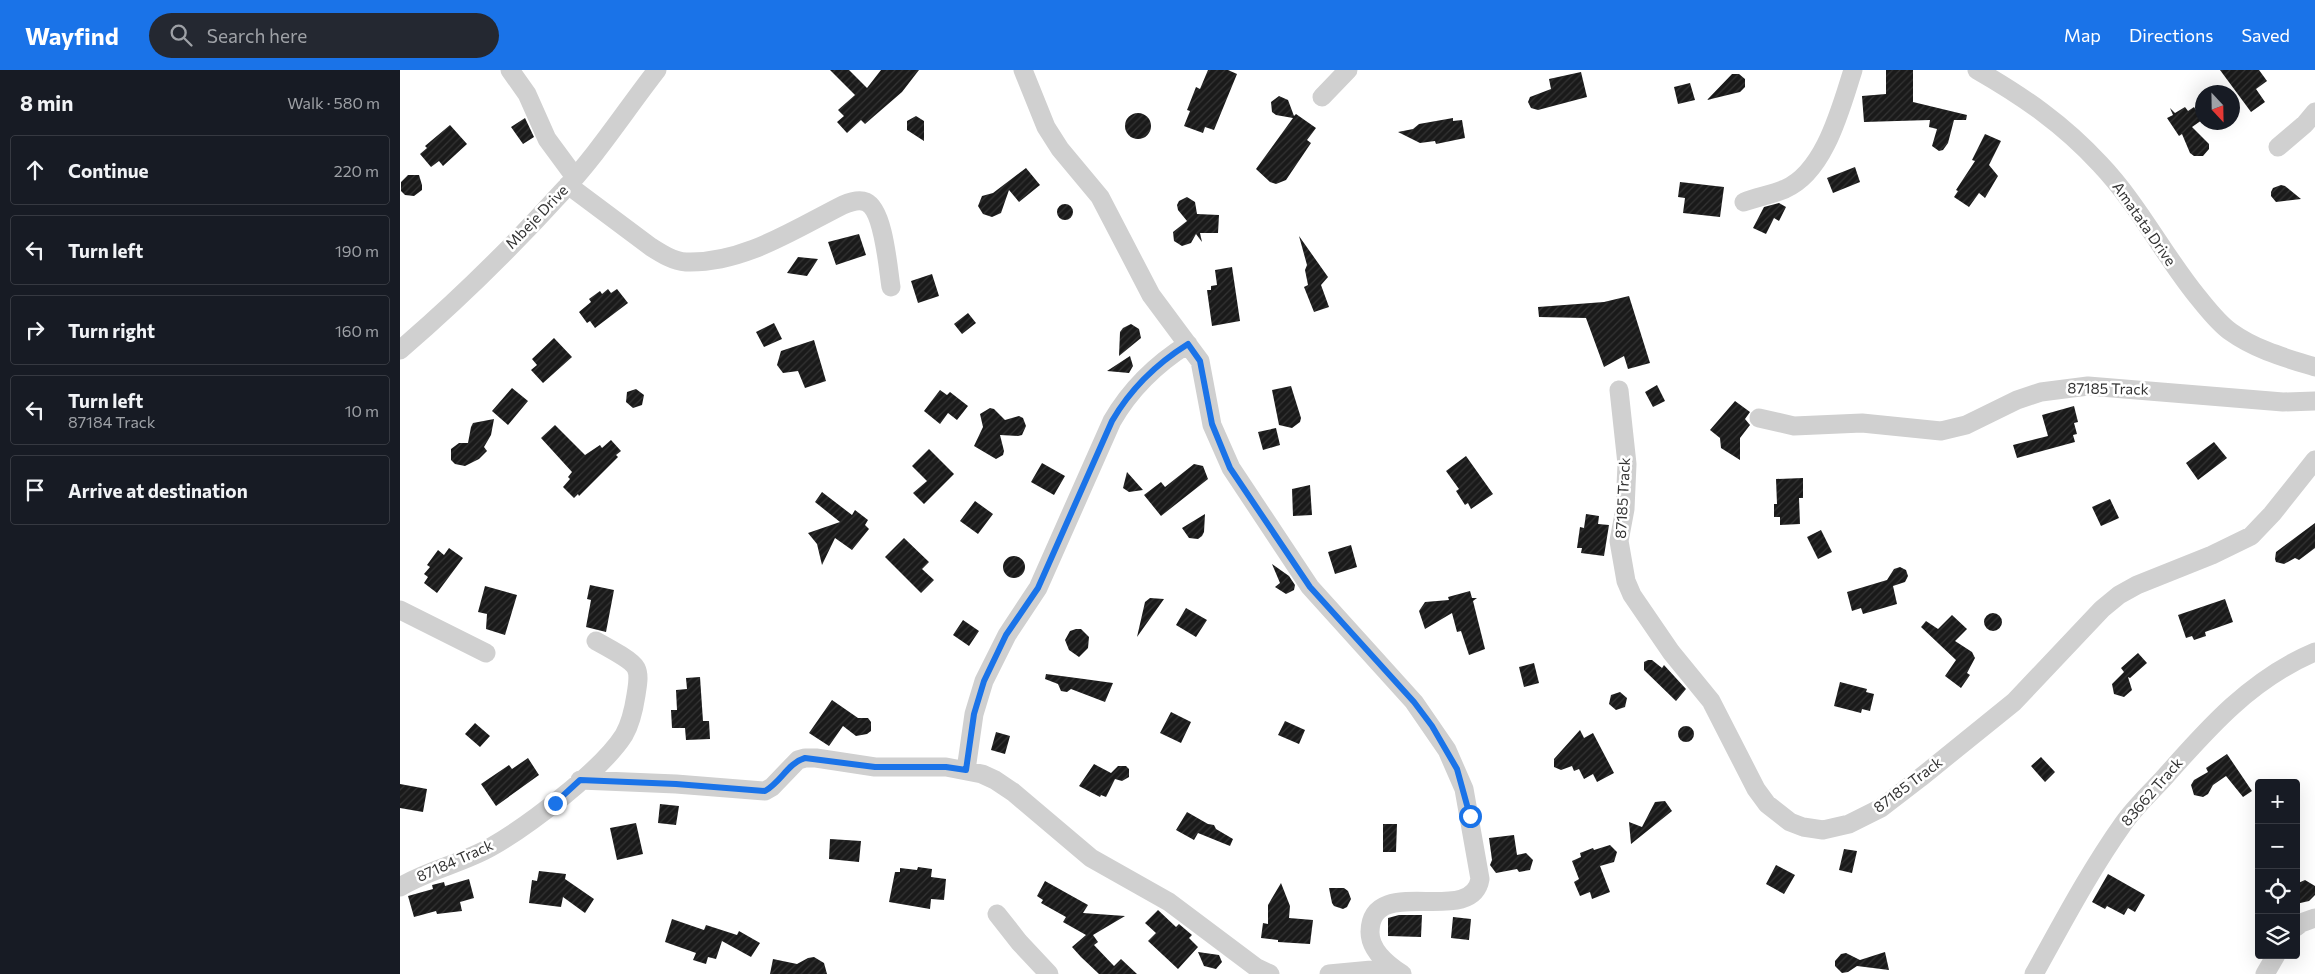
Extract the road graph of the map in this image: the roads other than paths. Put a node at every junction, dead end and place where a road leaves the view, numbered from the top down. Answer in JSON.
{"nodes":[{"id":1,"x":510,"y":70,"type":"edge"},
{"id":2,"x":657,"y":70,"type":"edge"},
{"id":3,"x":1023,"y":70,"type":"edge"},
{"id":4,"x":1348,"y":70,"type":"edge"},
{"id":5,"x":1852,"y":70,"type":"edge"},
{"id":6,"x":1977,"y":70,"type":"edge"},
{"id":7,"x":1322,"y":98,"type":"dead end"},
{"id":8,"x":2315,"y":112,"type":"edge"},
{"id":9,"x":2278,"y":147,"type":"dead end"},
{"id":10,"x":572,"y":181,"type":"junction"},
{"id":11,"x":1744,"y":202,"type":"dead end"},
{"id":12,"x":891,"y":287,"type":"dead end"},
{"id":13,"x":1188,"y":344,"type":"junction"},
{"id":14,"x":401,"y":348,"type":"edge"},
{"id":15,"x":2315,"y":367,"type":"edge"},
{"id":16,"x":1619,"y":390,"type":"dead end"},
{"id":17,"x":2315,"y":400,"type":"edge"},
{"id":18,"x":1759,"y":418,"type":"dead end"},
{"id":19,"x":2315,"y":460,"type":"edge"},
{"id":20,"x":400,"y":610,"type":"edge"},
{"id":21,"x":596,"y":640,"type":"dead end"},
{"id":22,"x":2315,"y":652,"type":"edge"},
{"id":23,"x":486,"y":653,"type":"dead end"},
{"id":24,"x":966,"y":770,"type":"junction"},
{"id":25,"x":580,"y":780,"type":"junction"},
{"id":26,"x":400,"y":887,"type":"edge"},
{"id":27,"x":998,"y":914,"type":"dead end"},
{"id":28,"x":2315,"y":918,"type":"edge"},
{"id":29,"x":2300,"y":924,"type":"edge"},
{"id":30,"x":2274,"y":959,"type":"edge"},
{"id":31,"x":1397,"y":971,"type":"edge"},
{"id":32,"x":1049,"y":974,"type":"edge"},
{"id":33,"x":1270,"y":974,"type":"edge"},
{"id":34,"x":1329,"y":974,"type":"edge"},
{"id":35,"x":2034,"y":974,"type":"edge"},
{"id":36,"x":2265,"y":974,"type":"edge"}],
"edges":[{"from":1,"to":10,"type":"street"},
{"from":2,"to":10,"type":"street","name":"Mbeje Drive"},
{"from":3,"to":13,"type":"street"},
{"from":4,"to":7,"type":"street"},
{"from":5,"to":11,"type":"street"},
{"from":6,"to":15,"type":"street","name":"Amatata Drive"},
{"from":8,"to":9,"type":"street"},
{"from":10,"to":12,"type":"street"},
{"from":10,"to":14,"type":"street","name":"Mbeje Drive"},
{"from":13,"to":24,"type":"street"},
{"from":13,"to":31,"type":"street"},
{"from":16,"to":19,"type":"street","name":"87185 Track"},
{"from":17,"to":18,"type":"street","name":"87185 Track"},
{"from":20,"to":23,"type":"street"},
{"from":21,"to":25,"type":"street","name":"87184 Track"},
{"from":22,"to":35,"type":"street","name":"83662 Track"},
{"from":24,"to":25,"type":"street"},
{"from":24,"to":33,"type":"street"},
{"from":25,"to":26,"type":"street","name":"87184 Track"},
{"from":27,"to":32,"type":"street"},
{"from":28,"to":29,"type":"street"},
{"from":30,"to":36,"type":"street"},
{"from":31,"to":34,"type":"street"}]}
